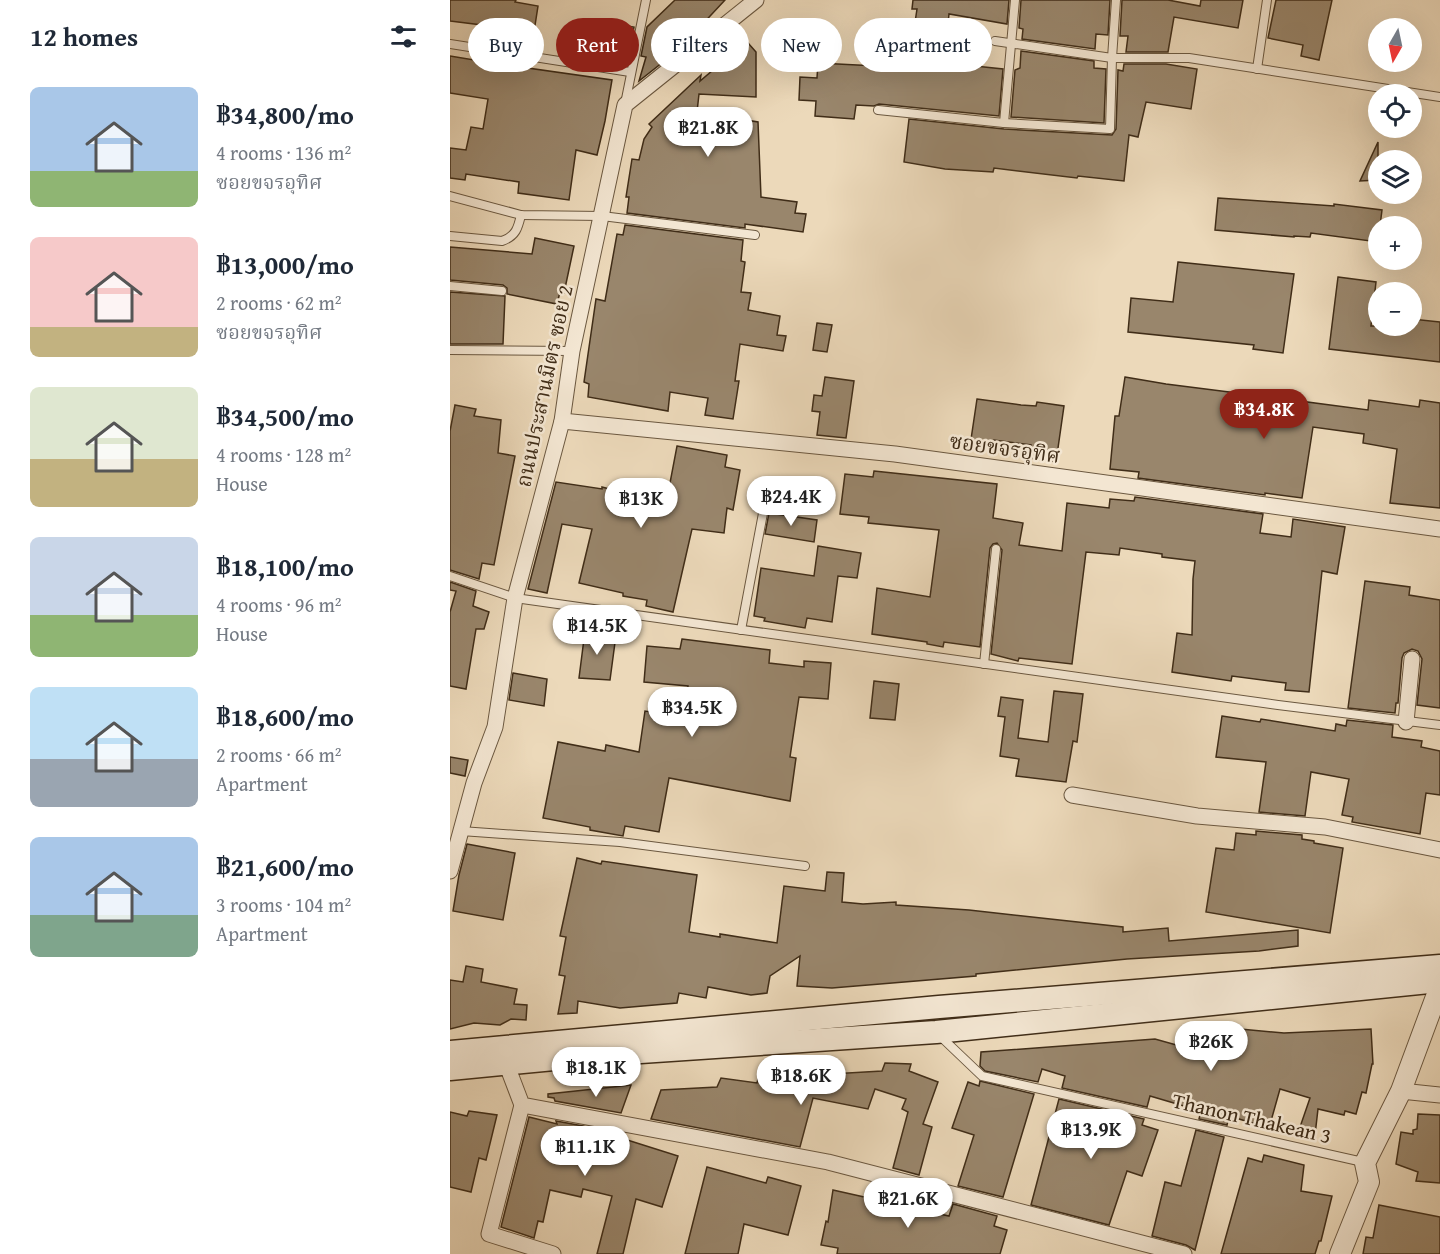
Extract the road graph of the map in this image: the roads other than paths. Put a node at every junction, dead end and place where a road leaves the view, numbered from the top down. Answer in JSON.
{"nodes":[{"id":1,"x":646,"y":0,"type":"edge"},
{"id":2,"x":756,"y":0,"type":"edge"},
{"id":3,"x":1015,"y":0,"type":"edge"},
{"id":4,"x":1116,"y":0,"type":"edge"},
{"id":5,"x":1267,"y":0,"type":"edge"},
{"id":6,"x":639,"y":32,"type":"edge"},
{"id":7,"x":995,"y":41,"type":"dead end"},
{"id":8,"x":1013,"y":43,"type":"junction"},
{"id":9,"x":450,"y":44,"type":"edge"},
{"id":10,"x":1112,"y":58,"type":"junction"},
{"id":11,"x":556,"y":60,"type":"edge"},
{"id":12,"x":1257,"y":69,"type":"junction"},
{"id":13,"x":630,"y":72,"type":"edge"},
{"id":14,"x":1440,"y":97,"type":"edge"},
{"id":15,"x":625,"y":105,"type":"junction"},
{"id":16,"x":878,"y":110,"type":"dead end"},
{"id":17,"x":1004,"y":123,"type":"junction"},
{"id":18,"x":450,"y":196,"type":"edge"},
{"id":19,"x":521,"y":215,"type":"junction"},
{"id":20,"x":602,"y":216,"type":"junction"},
{"id":21,"x":755,"y":235,"type":"dead end"},
{"id":22,"x":450,"y":237,"type":"edge"},
{"id":23,"x":450,"y":286,"type":"edge"},
{"id":24,"x":502,"y":291,"type":"dead end"},
{"id":25,"x":450,"y":350,"type":"edge"},
{"id":26,"x":572,"y":351,"type":"junction"},
{"id":27,"x":562,"y":421,"type":"junction"},
{"id":28,"x":767,"y":492,"type":"dead end"},
{"id":29,"x":1440,"y":529,"type":"edge"},
{"id":30,"x":996,"y":549,"type":"dead end"},
{"id":31,"x":450,"y":576,"type":"edge"},
{"id":32,"x":515,"y":598,"type":"junction"},
{"id":33,"x":741,"y":630,"type":"junction"},
{"id":34,"x":1412,"y":659,"type":"dead end"},
{"id":35,"x":984,"y":664,"type":"junction"},
{"id":36,"x":1406,"y":722,"type":"junction"},
{"id":37,"x":1440,"y":725,"type":"edge"},
{"id":38,"x":1072,"y":795,"type":"dead end"},
{"id":39,"x":461,"y":831,"type":"junction"},
{"id":40,"x":1440,"y":850,"type":"edge"},
{"id":41,"x":805,"y":866,"type":"dead end"},
{"id":42,"x":450,"y":871,"type":"edge"},
{"id":43,"x":1440,"y":966,"type":"edge"},
{"id":44,"x":1440,"y":981,"type":"edge"},
{"id":45,"x":1440,"y":986,"type":"edge"},
{"id":46,"x":936,"y":1032,"type":"junction"},
{"id":47,"x":594,"y":1047,"type":"junction"},
{"id":48,"x":450,"y":1052,"type":"edge"},
{"id":49,"x":506,"y":1063,"type":"junction"},
{"id":50,"x":450,"y":1069,"type":"edge"},
{"id":51,"x":1401,"y":1091,"type":"junction"},
{"id":52,"x":1440,"y":1095,"type":"edge"},
{"id":53,"x":522,"y":1105,"type":"junction"},
{"id":54,"x":1365,"y":1162,"type":"junction"},
{"id":55,"x":553,"y":1254,"type":"edge"},
{"id":56,"x":1184,"y":1254,"type":"edge"},
{"id":57,"x":1340,"y":1254,"type":"edge"}],
"edges":[{"from":1,"to":6,"type":"lane"},
{"from":2,"to":15,"type":"street"},
{"from":3,"to":8,"type":"lane"},
{"from":4,"to":10,"type":"lane"},
{"from":5,"to":12,"type":"lane"},
{"from":7,"to":8,"type":"lane"},
{"from":8,"to":10,"type":"lane"},
{"from":8,"to":17,"type":"lane"},
{"from":9,"to":11,"type":"lane"},
{"from":10,"to":12,"type":"lane"},
{"from":10,"to":17,"type":"lane"},
{"from":12,"to":14,"type":"lane"},
{"from":13,"to":15,"type":"lane"},
{"from":15,"to":20,"type":"street","name":"ถนนประสานมิตร ซอย 2"},
{"from":16,"to":17,"type":"lane"},
{"from":18,"to":19,"type":"lane"},
{"from":19,"to":20,"type":"lane"},
{"from":19,"to":22,"type":"lane"},
{"from":20,"to":21,"type":"lane"},
{"from":20,"to":26,"type":"street","name":"ถนนประสานมิตร ซอย 2"},
{"from":23,"to":24,"type":"lane"},
{"from":25,"to":26,"type":"lane"},
{"from":26,"to":27,"type":"street","name":"ถนนประสานมิตร ซอย 2"},
{"from":27,"to":29,"type":"street","name":"ซอยขจรอุทิศ"},
{"from":27,"to":32,"type":"street","name":"ถนนประสานมิตร ซอย 2"},
{"from":28,"to":33,"type":"lane"},
{"from":30,"to":35,"type":"lane"},
{"from":31,"to":32,"type":"lane"},
{"from":32,"to":33,"type":"lane"},
{"from":32,"to":39,"type":"street","name":"ถนนประสานมิตร ซอย 2"},
{"from":33,"to":35,"type":"lane"},
{"from":34,"to":36,"type":"street"},
{"from":35,"to":36,"type":"lane"},
{"from":36,"to":37,"type":"lane"},
{"from":38,"to":40,"type":"street"},
{"from":39,"to":41,"type":"lane"},
{"from":39,"to":42,"type":"street","name":"ถนนประสานมิตร ซอย 2"},
{"from":43,"to":47,"type":"main road"},
{"from":44,"to":46,"type":"main road"},
{"from":45,"to":51,"type":"street"},
{"from":46,"to":47,"type":"main road"},
{"from":46,"to":54,"type":"lane","name":"Thanon Thakean 3"},
{"from":47,"to":48,"type":"main road"},
{"from":47,"to":49,"type":"main road"},
{"from":49,"to":50,"type":"main road"},
{"from":49,"to":53,"type":"street"},
{"from":51,"to":52,"type":"street"},
{"from":51,"to":54,"type":"street"},
{"from":53,"to":55,"type":"street"},
{"from":53,"to":56,"type":"street"},
{"from":54,"to":57,"type":"street"}]}
